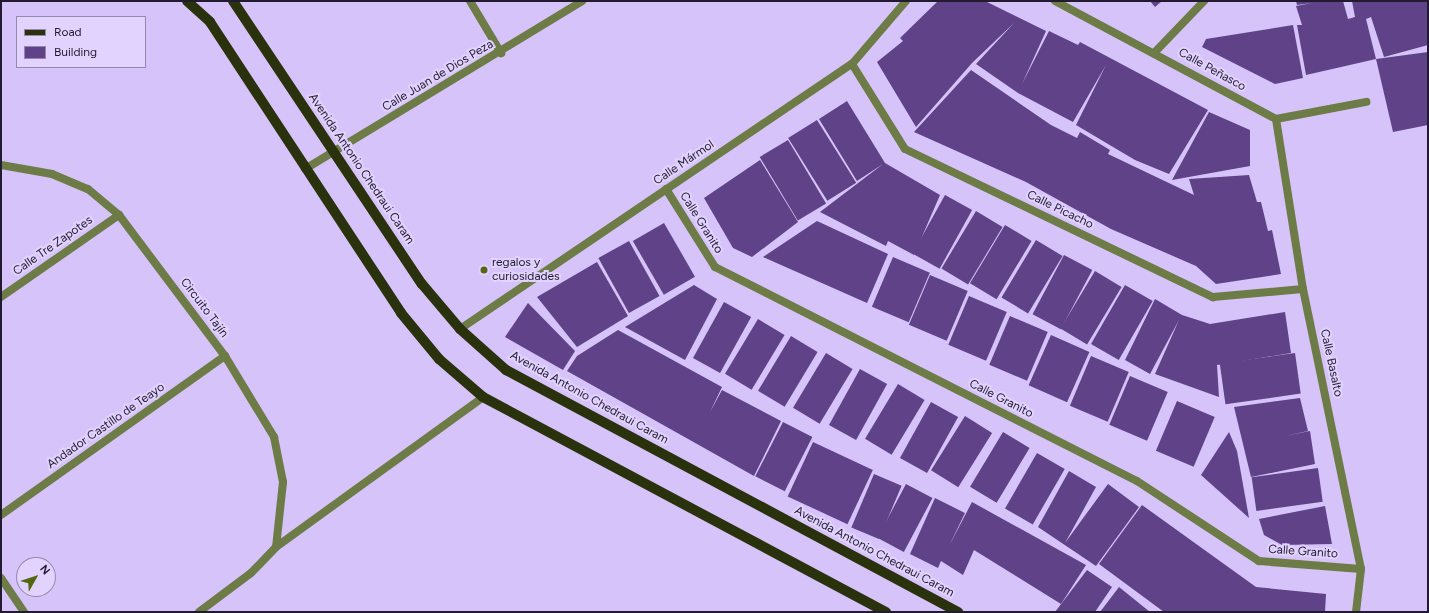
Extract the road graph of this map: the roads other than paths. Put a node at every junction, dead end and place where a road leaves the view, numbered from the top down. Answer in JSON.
{"nodes":[{"id":1,"x":186,"y":1,"type":"edge"},
{"id":2,"x":233,"y":1,"type":"edge"},
{"id":3,"x":470,"y":1,"type":"edge"},
{"id":4,"x":582,"y":1,"type":"edge"},
{"id":5,"x":906,"y":1,"type":"edge"},
{"id":6,"x":1055,"y":1,"type":"edge"},
{"id":7,"x":1204,"y":1,"type":"edge"},
{"id":8,"x":1156,"y":52,"type":"junction"},
{"id":9,"x":501,"y":53,"type":"junction"},
{"id":10,"x":852,"y":64,"type":"junction"},
{"id":11,"x":1366,"y":102,"type":"dead end"},
{"id":12,"x":1276,"y":119,"type":"junction"},
{"id":13,"x":333,"y":152,"type":"junction"},
{"id":14,"x":1,"y":165,"type":"edge"},
{"id":15,"x":305,"y":169,"type":"junction"},
{"id":16,"x":666,"y":189,"type":"junction"},
{"id":17,"x":119,"y":215,"type":"junction"},
{"id":18,"x":1303,"y":288,"type":"junction"},
{"id":19,"x":1,"y":297,"type":"edge"},
{"id":20,"x":460,"y":329,"type":"junction"},
{"id":21,"x":225,"y":356,"type":"junction"},
{"id":22,"x":483,"y":397,"type":"junction"},
{"id":23,"x":1,"y":515,"type":"edge"},
{"id":24,"x":276,"y":547,"type":"junction"},
{"id":25,"x":1361,"y":569,"type":"junction"},
{"id":26,"x":1,"y":578,"type":"edge"},
{"id":27,"x":24,"y":612,"type":"edge"},
{"id":28,"x":199,"y":612,"type":"edge"},
{"id":29,"x":886,"y":612,"type":"edge"},
{"id":30,"x":958,"y":612,"type":"edge"},
{"id":31,"x":1356,"y":612,"type":"edge"}],
"edges":[{"from":1,"to":15,"type":"main road"},
{"from":2,"to":13,"type":"main road","name":"Avenida Antonio Chedraui Caram"},
{"from":3,"to":9,"type":"street"},
{"from":4,"to":9,"type":"street","name":"Calle Juan de Dios Peza"},
{"from":5,"to":10,"type":"street","name":"Calle Mármol"},
{"from":6,"to":8,"type":"street","name":"Calle Peñasco"},
{"from":7,"to":8,"type":"street"},
{"from":8,"to":12,"type":"street","name":"Calle Peñasco"},
{"from":9,"to":13,"type":"street","name":"Calle Juan de Dios Peza"},
{"from":10,"to":16,"type":"street","name":"Calle Mármol"},
{"from":10,"to":18,"type":"street","name":"Calle Picacho"},
{"from":11,"to":12,"type":"street"},
{"from":12,"to":18,"type":"street","name":"Calle Basalto"},
{"from":13,"to":15,"type":"street","name":"Calle Juan de Dios Peza"},
{"from":13,"to":20,"type":"main road","name":"Avenida Antonio Chedraui Caram"},
{"from":14,"to":17,"type":"street","name":"Circuito Tajín"},
{"from":15,"to":22,"type":"main road"},
{"from":16,"to":20,"type":"street","name":"Calle Mármol"},
{"from":16,"to":25,"type":"street","name":"Calle Granito"},
{"from":17,"to":19,"type":"street","name":"Calle Tre Zapotes"},
{"from":17,"to":21,"type":"street","name":"Circuito Tajín"},
{"from":18,"to":25,"type":"street","name":"Calle Basalto"},
{"from":20,"to":30,"type":"main road","name":"Avenida Antonio Chedraui Caram"},
{"from":21,"to":23,"type":"street","name":"Andador Castillo de Teayo"},
{"from":21,"to":24,"type":"street","name":"Circuito Tajín"},
{"from":22,"to":24,"type":"street"},
{"from":22,"to":29,"type":"main road"},
{"from":24,"to":28,"type":"street"},
{"from":25,"to":31,"type":"street","name":"Calle Basalto"},
{"from":26,"to":27,"type":"street"}]}
